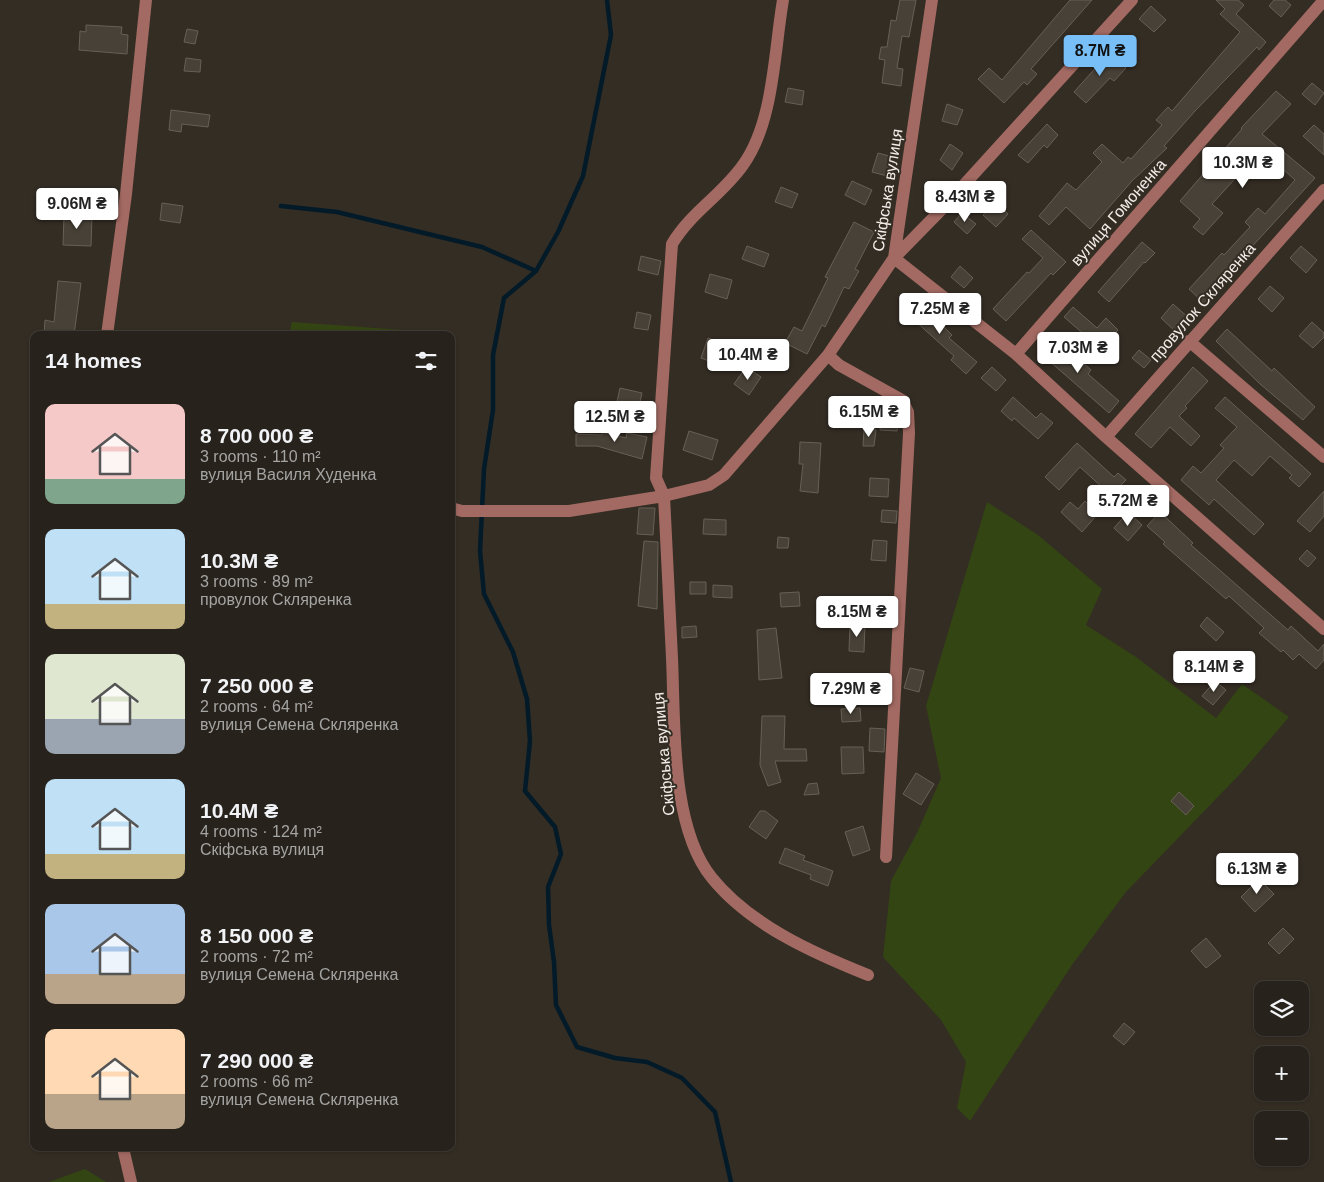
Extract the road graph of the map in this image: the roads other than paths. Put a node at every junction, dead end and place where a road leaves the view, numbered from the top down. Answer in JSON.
{"nodes":[{"id":1,"x":146,"y":0,"type":"edge"},
{"id":2,"x":783,"y":0,"type":"edge"},
{"id":3,"x":932,"y":0,"type":"edge"},
{"id":4,"x":1132,"y":0,"type":"edge"},
{"id":5,"x":1321,"y":3,"type":"edge"},
{"id":6,"x":1324,"y":190,"type":"edge"},
{"id":7,"x":894,"y":258,"type":"junction"},
{"id":8,"x":108,"y":331,"type":"edge"},
{"id":9,"x":1189,"y":341,"type":"junction"},
{"id":10,"x":1016,"y":354,"type":"junction"},
{"id":11,"x":828,"y":355,"type":"junction"},
{"id":12,"x":1106,"y":437,"type":"junction"},
{"id":13,"x":1324,"y":457,"type":"edge"},
{"id":14,"x":664,"y":496,"type":"junction"},
{"id":15,"x":457,"y":509,"type":"edge"},
{"id":16,"x":1324,"y":629,"type":"edge"},
{"id":17,"x":886,"y":857,"type":"dead end"},
{"id":18,"x":868,"y":975,"type":"dead end"},
{"id":19,"x":124,"y":1151,"type":"edge"},
{"id":20,"x":131,"y":1182,"type":"edge"}],
"edges":[{"from":1,"to":8,"type":"street"},
{"from":2,"to":14,"type":"street","name":"Скіфська вулиця"},
{"from":3,"to":7,"type":"street","name":"Скіфська вулиця"},
{"from":4,"to":7,"type":"street"},
{"from":5,"to":10,"type":"street","name":"вулиця Гомоненка"},
{"from":6,"to":9,"type":"street","name":"провулок Скляренка"},
{"from":7,"to":10,"type":"street"},
{"from":7,"to":11,"type":"street","name":"Скіфська вулиця"},
{"from":9,"to":12,"type":"street","name":"провулок Скляренка"},
{"from":9,"to":13,"type":"street"},
{"from":10,"to":12,"type":"street"},
{"from":11,"to":14,"type":"street","name":"Скіфська вулиця"},
{"from":11,"to":17,"type":"street"},
{"from":12,"to":16,"type":"street"},
{"from":14,"to":15,"type":"street","name":"Скіфська вулиця"},
{"from":14,"to":18,"type":"street","name":"Скіфська вулиця"},
{"from":19,"to":20,"type":"street"}]}
